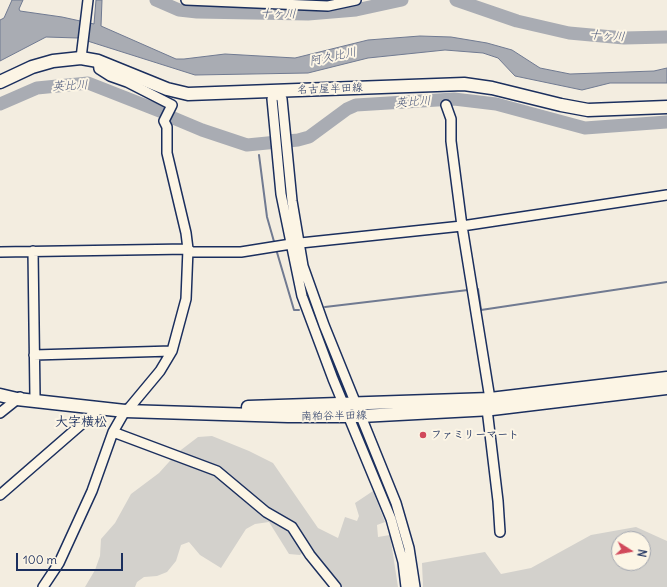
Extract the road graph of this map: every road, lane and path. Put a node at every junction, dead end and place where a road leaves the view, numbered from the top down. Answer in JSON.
{"nodes":[{"id":1,"x":88,"y":0,"type":"edge"},
{"id":2,"x":186,"y":0,"type":"edge"},
{"id":3,"x":356,"y":0,"type":"edge"},
{"id":4,"x":241,"y":1,"type":"edge"},
{"id":5,"x":81,"y":53,"type":"junction"},
{"id":6,"x":98,"y":61,"type":"junction"},
{"id":7,"x":0,"y":82,"type":"edge"},
{"id":8,"x":277,"y":91,"type":"junction"},
{"id":9,"x":446,"y":105,"type":"dead end"},
{"id":10,"x":667,"y":106,"type":"edge"},
{"id":11,"x":667,"y":196,"type":"edge"},
{"id":12,"x":462,"y":226,"type":"junction"},
{"id":13,"x":295,"y":244,"type":"junction"},
{"id":14,"x":188,"y":249,"type":"junction"},
{"id":15,"x":33,"y":251,"type":"junction"},
{"id":16,"x":0,"y":252,"type":"edge"},
{"id":17,"x":172,"y":350,"type":"junction"},
{"id":18,"x":34,"y":355,"type":"junction"},
{"id":19,"x":667,"y":378,"type":"edge"},
{"id":20,"x":667,"y":388,"type":"edge"},
{"id":21,"x":0,"y":390,"type":"edge"},
{"id":22,"x":0,"y":395,"type":"edge"},
{"id":23,"x":20,"y":397,"type":"junction"},
{"id":24,"x":35,"y":397,"type":"junction"},
{"id":25,"x":488,"y":404,"type":"junction"},
{"id":26,"x":99,"y":409,"type":"junction"},
{"id":27,"x":127,"y":409,"type":"junction"},
{"id":28,"x":352,"y":410,"type":"junction"},
{"id":29,"x":0,"y":413,"type":"edge"},
{"id":30,"x":114,"y":432,"type":"junction"},
{"id":31,"x":0,"y":495,"type":"edge"},
{"id":32,"x":500,"y":532,"type":"dead end"},
{"id":33,"x":44,"y":587,"type":"edge"},
{"id":34,"x":336,"y":587,"type":"edge"},
{"id":35,"x":406,"y":587,"type":"edge"},
{"id":36,"x":415,"y":587,"type":"edge"}],
"edges":[{"from":1,"to":5,"type":"street"},
{"from":2,"to":4,"type":"street"},
{"from":3,"to":4,"type":"street"},
{"from":5,"to":6,"type":"main road","name":"名古屋半田線"},
{"from":5,"to":7,"type":"main road","name":"名古屋半田線"},
{"from":6,"to":8,"type":"main road","name":"名古屋半田線"},
{"from":6,"to":14,"type":"street"},
{"from":8,"to":10,"type":"main road","name":"名古屋半田線"},
{"from":8,"to":13,"type":"street"},
{"from":8,"to":13,"type":"street"},
{"from":9,"to":12,"type":"street"},
{"from":11,"to":12,"type":"street"},
{"from":12,"to":13,"type":"street"},
{"from":12,"to":25,"type":"street"},
{"from":13,"to":14,"type":"street"},
{"from":13,"to":28,"type":"street"},
{"from":14,"to":15,"type":"street"},
{"from":14,"to":17,"type":"street"},
{"from":15,"to":16,"type":"street"},
{"from":15,"to":18,"type":"street"},
{"from":17,"to":18,"type":"street"},
{"from":17,"to":27,"type":"street"},
{"from":18,"to":24,"type":"street"},
{"from":19,"to":25,"type":"main road","name":"南粕谷半田線"},
{"from":20,"to":25,"type":"main road","name":"南粕谷半田線"},
{"from":21,"to":23,"type":"main road","name":"南粕谷半田線"},
{"from":22,"to":23,"type":"main road","name":"南粕谷半田線"},
{"from":23,"to":24,"type":"main road","name":"南粕谷半田線"},
{"from":23,"to":26,"type":"main road","name":"南粕谷半田線"},
{"from":23,"to":29,"type":"street"},
{"from":24,"to":27,"type":"main road","name":"南粕谷半田線"},
{"from":25,"to":28,"type":"main road","name":"南粕谷半田線"},
{"from":25,"to":32,"type":"street"},
{"from":26,"to":27,"type":"main road","name":"南粕谷半田線"},
{"from":26,"to":31,"type":"street"},
{"from":27,"to":28,"type":"main road","name":"南粕谷半田線"},
{"from":27,"to":30,"type":"street"},
{"from":28,"to":35,"type":"street"},
{"from":28,"to":36,"type":"street"},
{"from":30,"to":33,"type":"street"},
{"from":30,"to":34,"type":"street"}]}
